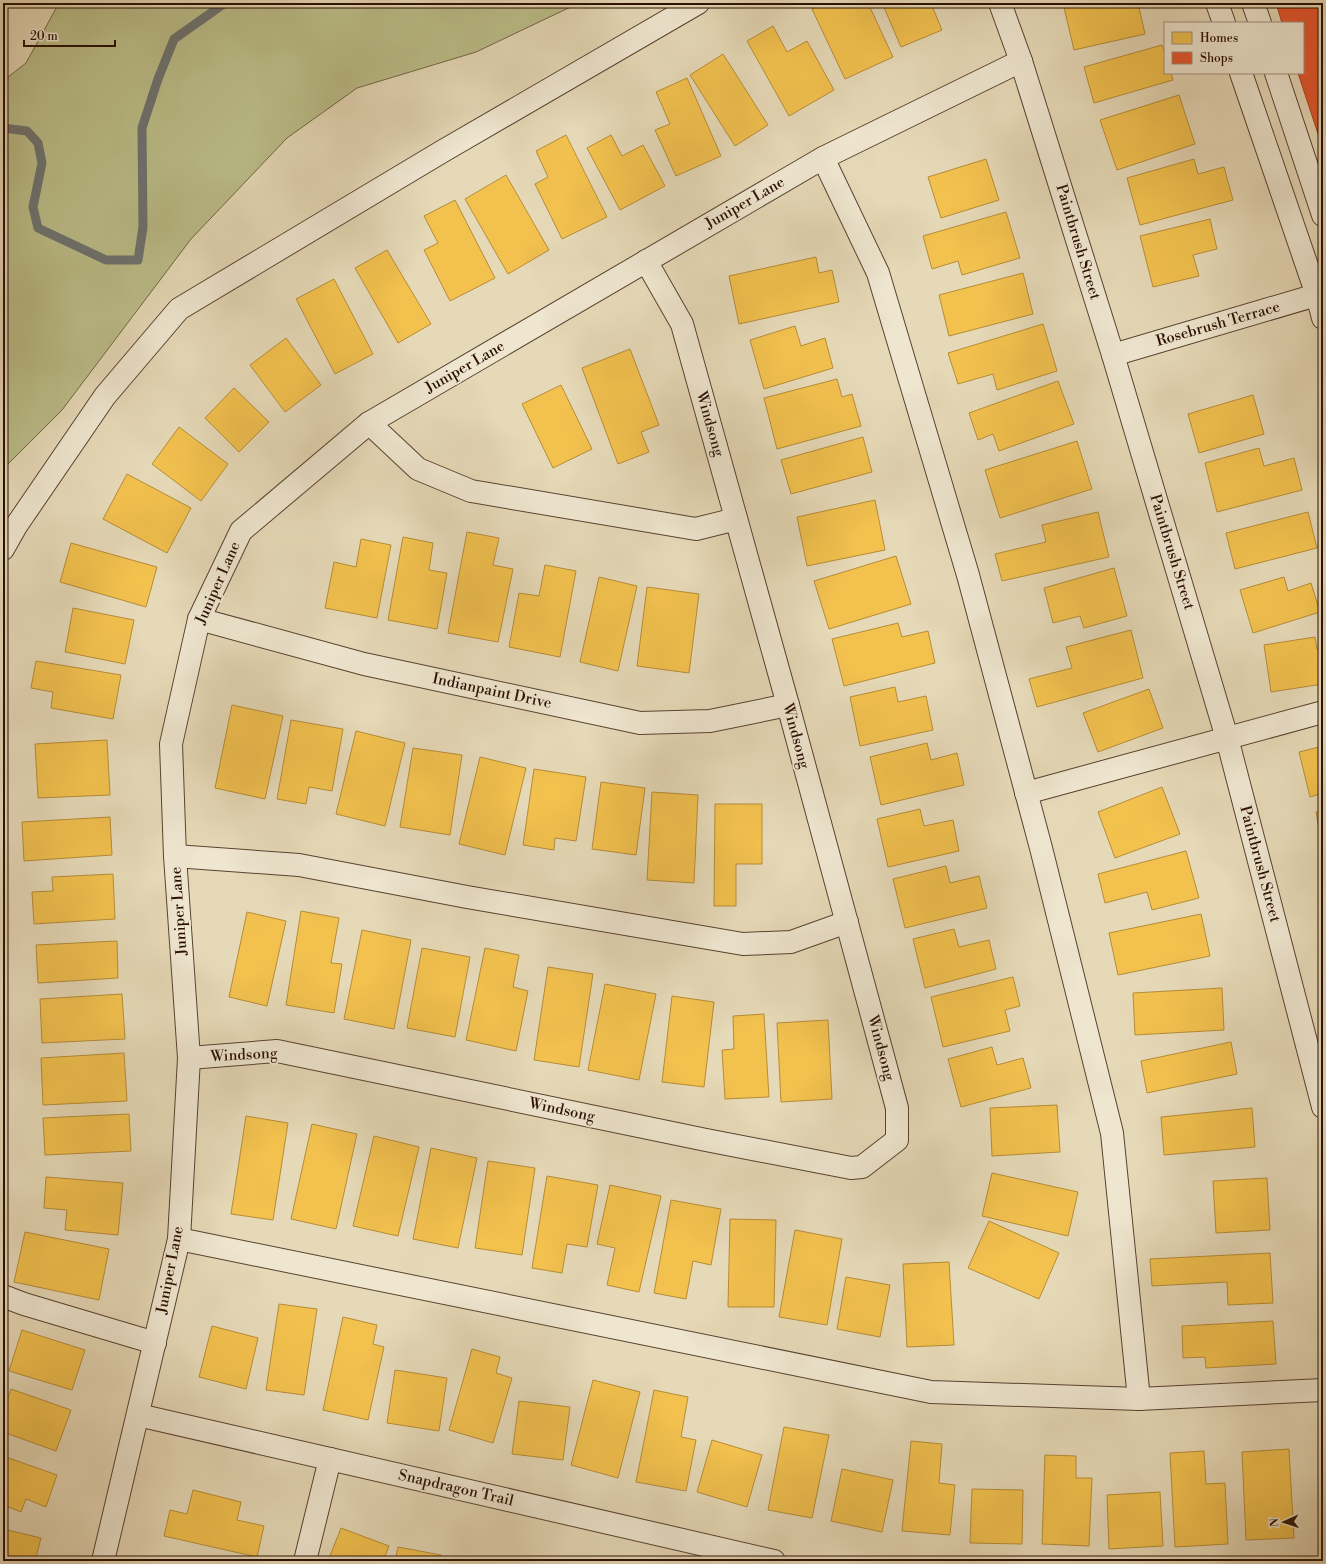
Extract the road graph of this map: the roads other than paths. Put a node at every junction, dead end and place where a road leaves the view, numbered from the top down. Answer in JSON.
{"nodes":[{"id":1,"x":698,"y":3,"type":"edge"},
{"id":2,"x":1000,"y":3,"type":"edge"},
{"id":3,"x":1217,"y":3,"type":"edge"},
{"id":4,"x":1253,"y":3,"type":"edge"},
{"id":5,"x":1224,"y":22,"type":"edge"},
{"id":6,"x":1260,"y":22,"type":"edge"},
{"id":7,"x":1021,"y":60,"type":"junction"},
{"id":8,"x":1241,"y":74,"type":"edge"},
{"id":9,"x":1276,"y":74,"type":"edge"},
{"id":10,"x":823,"y":158,"type":"junction"},
{"id":11,"x":1323,"y":215,"type":"edge"},
{"id":12,"x":646,"y":262,"type":"junction"},
{"id":13,"x":1320,"y":294,"type":"edge"},
{"id":14,"x":1323,"y":318,"type":"edge"},
{"id":15,"x":1113,"y":356,"type":"junction"},
{"id":16,"x":369,"y":423,"type":"junction"},
{"id":17,"x":736,"y":519,"type":"junction"},
{"id":18,"x":3,"y":549,"type":"edge"},
{"id":19,"x":199,"y":619,"type":"junction"},
{"id":20,"x":788,"y":705,"type":"junction"},
{"id":21,"x":1323,"y":712,"type":"edge"},
{"id":22,"x":1227,"y":738,"type":"junction"},
{"id":23,"x":1026,"y":793,"type":"junction"},
{"id":24,"x":175,"y":856,"type":"junction"},
{"id":25,"x":847,"y":922,"type":"junction"},
{"id":26,"x":188,"y":1058,"type":"junction"},
{"id":27,"x":1323,"y":1107,"type":"edge"},
{"id":28,"x":179,"y":1239,"type":"junction"},
{"id":29,"x":3,"y":1296,"type":"edge"},
{"id":30,"x":155,"y":1343,"type":"junction"},
{"id":31,"x":1323,"y":1390,"type":"edge"},
{"id":32,"x":1139,"y":1399,"type":"junction"},
{"id":33,"x":138,"y":1415,"type":"junction"},
{"id":34,"x":330,"y":1459,"type":"junction"},
{"id":35,"x":103,"y":1561,"type":"edge"},
{"id":36,"x":305,"y":1561,"type":"edge"},
{"id":37,"x":774,"y":1561,"type":"edge"}],
"edges":[{"from":1,"to":18,"type":"street"},
{"from":2,"to":7,"type":"street","name":"Paintbrush Street"},
{"from":3,"to":5,"type":"street"},
{"from":4,"to":6,"type":"street"},
{"from":7,"to":10,"type":"street","name":"Juniper Lane"},
{"from":7,"to":15,"type":"street","name":"Paintbrush Street"},
{"from":8,"to":13,"type":"street"},
{"from":9,"to":11,"type":"street"},
{"from":10,"to":12,"type":"street","name":"Juniper Lane"},
{"from":10,"to":23,"type":"street"},
{"from":12,"to":16,"type":"street","name":"Juniper Lane"},
{"from":12,"to":17,"type":"street","name":"Windsong"},
{"from":13,"to":14,"type":"street"},
{"from":13,"to":15,"type":"street","name":"Rosebrush Terrace"},
{"from":15,"to":22,"type":"street","name":"Paintbrush Street"},
{"from":16,"to":17,"type":"street"},
{"from":16,"to":19,"type":"street","name":"Juniper Lane"},
{"from":17,"to":20,"type":"street","name":"Windsong"},
{"from":19,"to":20,"type":"street","name":"Indianpaint Drive"},
{"from":19,"to":24,"type":"street","name":"Juniper Lane"},
{"from":20,"to":25,"type":"street","name":"Windsong"},
{"from":21,"to":22,"type":"street"},
{"from":22,"to":23,"type":"street"},
{"from":22,"to":27,"type":"street","name":"Paintbrush Street"},
{"from":23,"to":32,"type":"street"},
{"from":24,"to":25,"type":"street"},
{"from":24,"to":26,"type":"street","name":"Juniper Lane"},
{"from":25,"to":26,"type":"street","name":"Windsong"},
{"from":26,"to":28,"type":"street","name":"Juniper Lane"},
{"from":28,"to":30,"type":"street","name":"Juniper Lane"},
{"from":28,"to":32,"type":"street"},
{"from":29,"to":30,"type":"street"},
{"from":30,"to":33,"type":"street","name":"Juniper Lane"},
{"from":31,"to":32,"type":"street"},
{"from":33,"to":34,"type":"street","name":"Snapdragon Trail"},
{"from":33,"to":35,"type":"street","name":"Juniper Lane"},
{"from":34,"to":36,"type":"street"},
{"from":34,"to":37,"type":"street","name":"Snapdragon Trail"}]}
